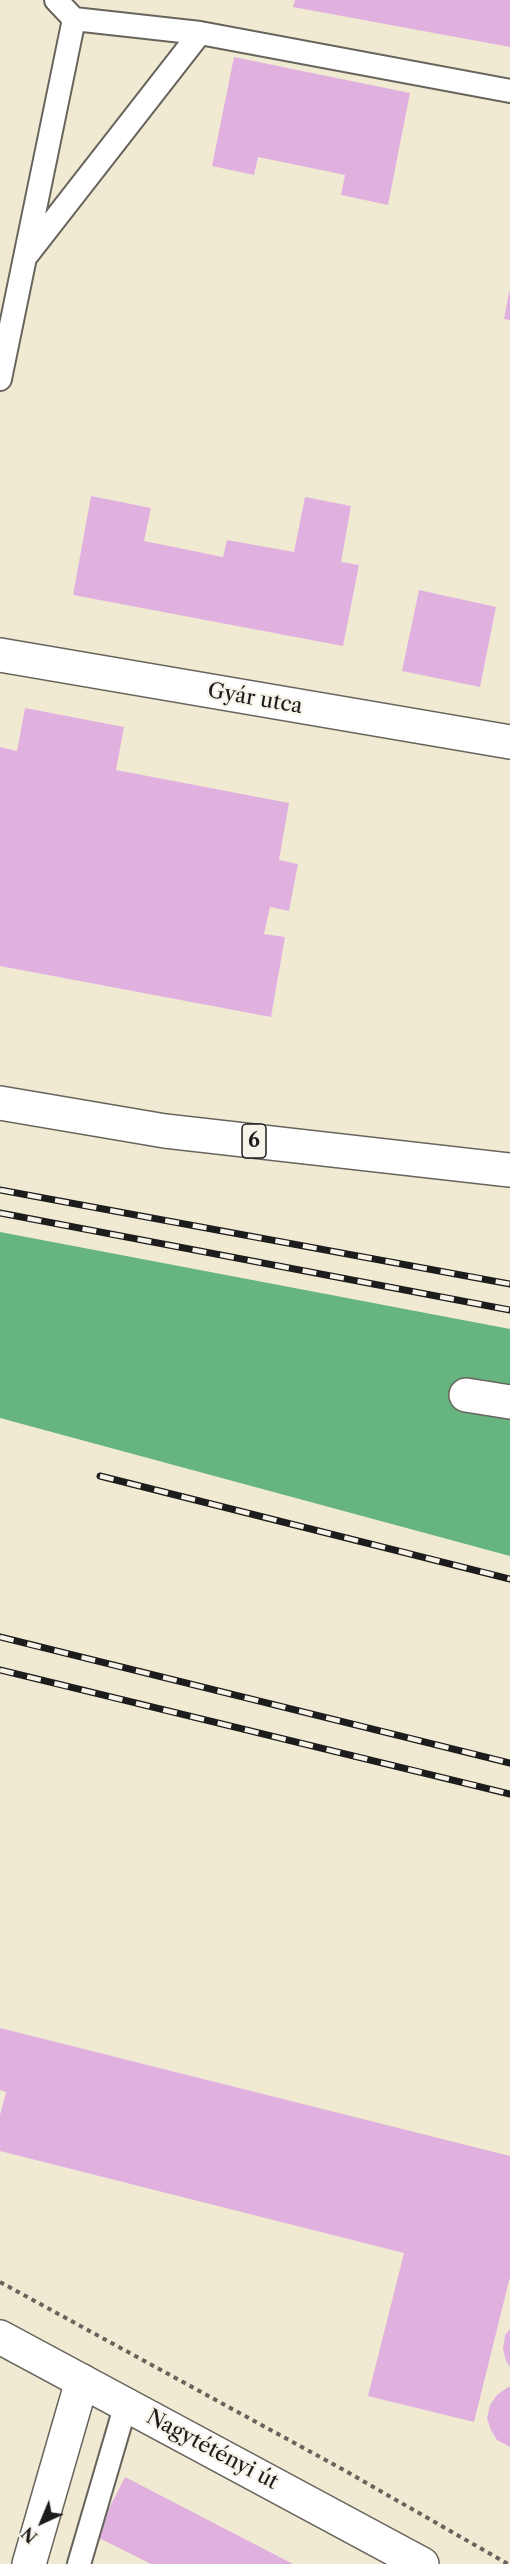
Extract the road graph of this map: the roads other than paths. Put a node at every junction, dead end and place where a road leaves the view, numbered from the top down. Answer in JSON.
{"nodes":[{"id":1,"x":56,"y":0,"type":"edge"},
{"id":2,"x":74,"y":18,"type":"junction"},
{"id":3,"x":200,"y":33,"type":"junction"},
{"id":4,"x":510,"y":92,"type":"edge"},
{"id":5,"x":24,"y":258,"type":"junction"},
{"id":6,"x":0,"y":379,"type":"edge"},
{"id":7,"x":0,"y":655,"type":"edge"},
{"id":8,"x":510,"y":742,"type":"edge"},
{"id":9,"x":0,"y":1103,"type":"edge"},
{"id":10,"x":510,"y":1170,"type":"edge"},
{"id":11,"x":466,"y":1395,"type":"dead end"},
{"id":12,"x":510,"y":1402,"type":"edge"},
{"id":13,"x":0,"y":2337,"type":"edge"},
{"id":14,"x":82,"y":2381,"type":"junction"},
{"id":15,"x":126,"y":2404,"type":"junction"},
{"id":16,"x":401,"y":2559,"type":"edge"},
{"id":17,"x":28,"y":2564,"type":"edge"},
{"id":18,"x":79,"y":2564,"type":"edge"}],
"edges":[{"from":1,"to":2,"type":"lane"},
{"from":2,"to":3,"type":"lane"},
{"from":2,"to":5,"type":"lane"},
{"from":3,"to":4,"type":"lane"},
{"from":3,"to":5,"type":"lane"},
{"from":5,"to":6,"type":"lane"},
{"from":7,"to":8,"type":"main road","name":"Gyár utca"},
{"from":9,"to":10,"type":"main road","number":"6"},
{"from":11,"to":12,"type":"main road"},
{"from":13,"to":14,"type":"main road","name":"Nagytétényi út"},
{"from":14,"to":15,"type":"main road","name":"Nagytétényi út"},
{"from":14,"to":17,"type":"main road"},
{"from":15,"to":16,"type":"main road","name":"Nagytétényi út"},
{"from":15,"to":18,"type":"lane"}]}
